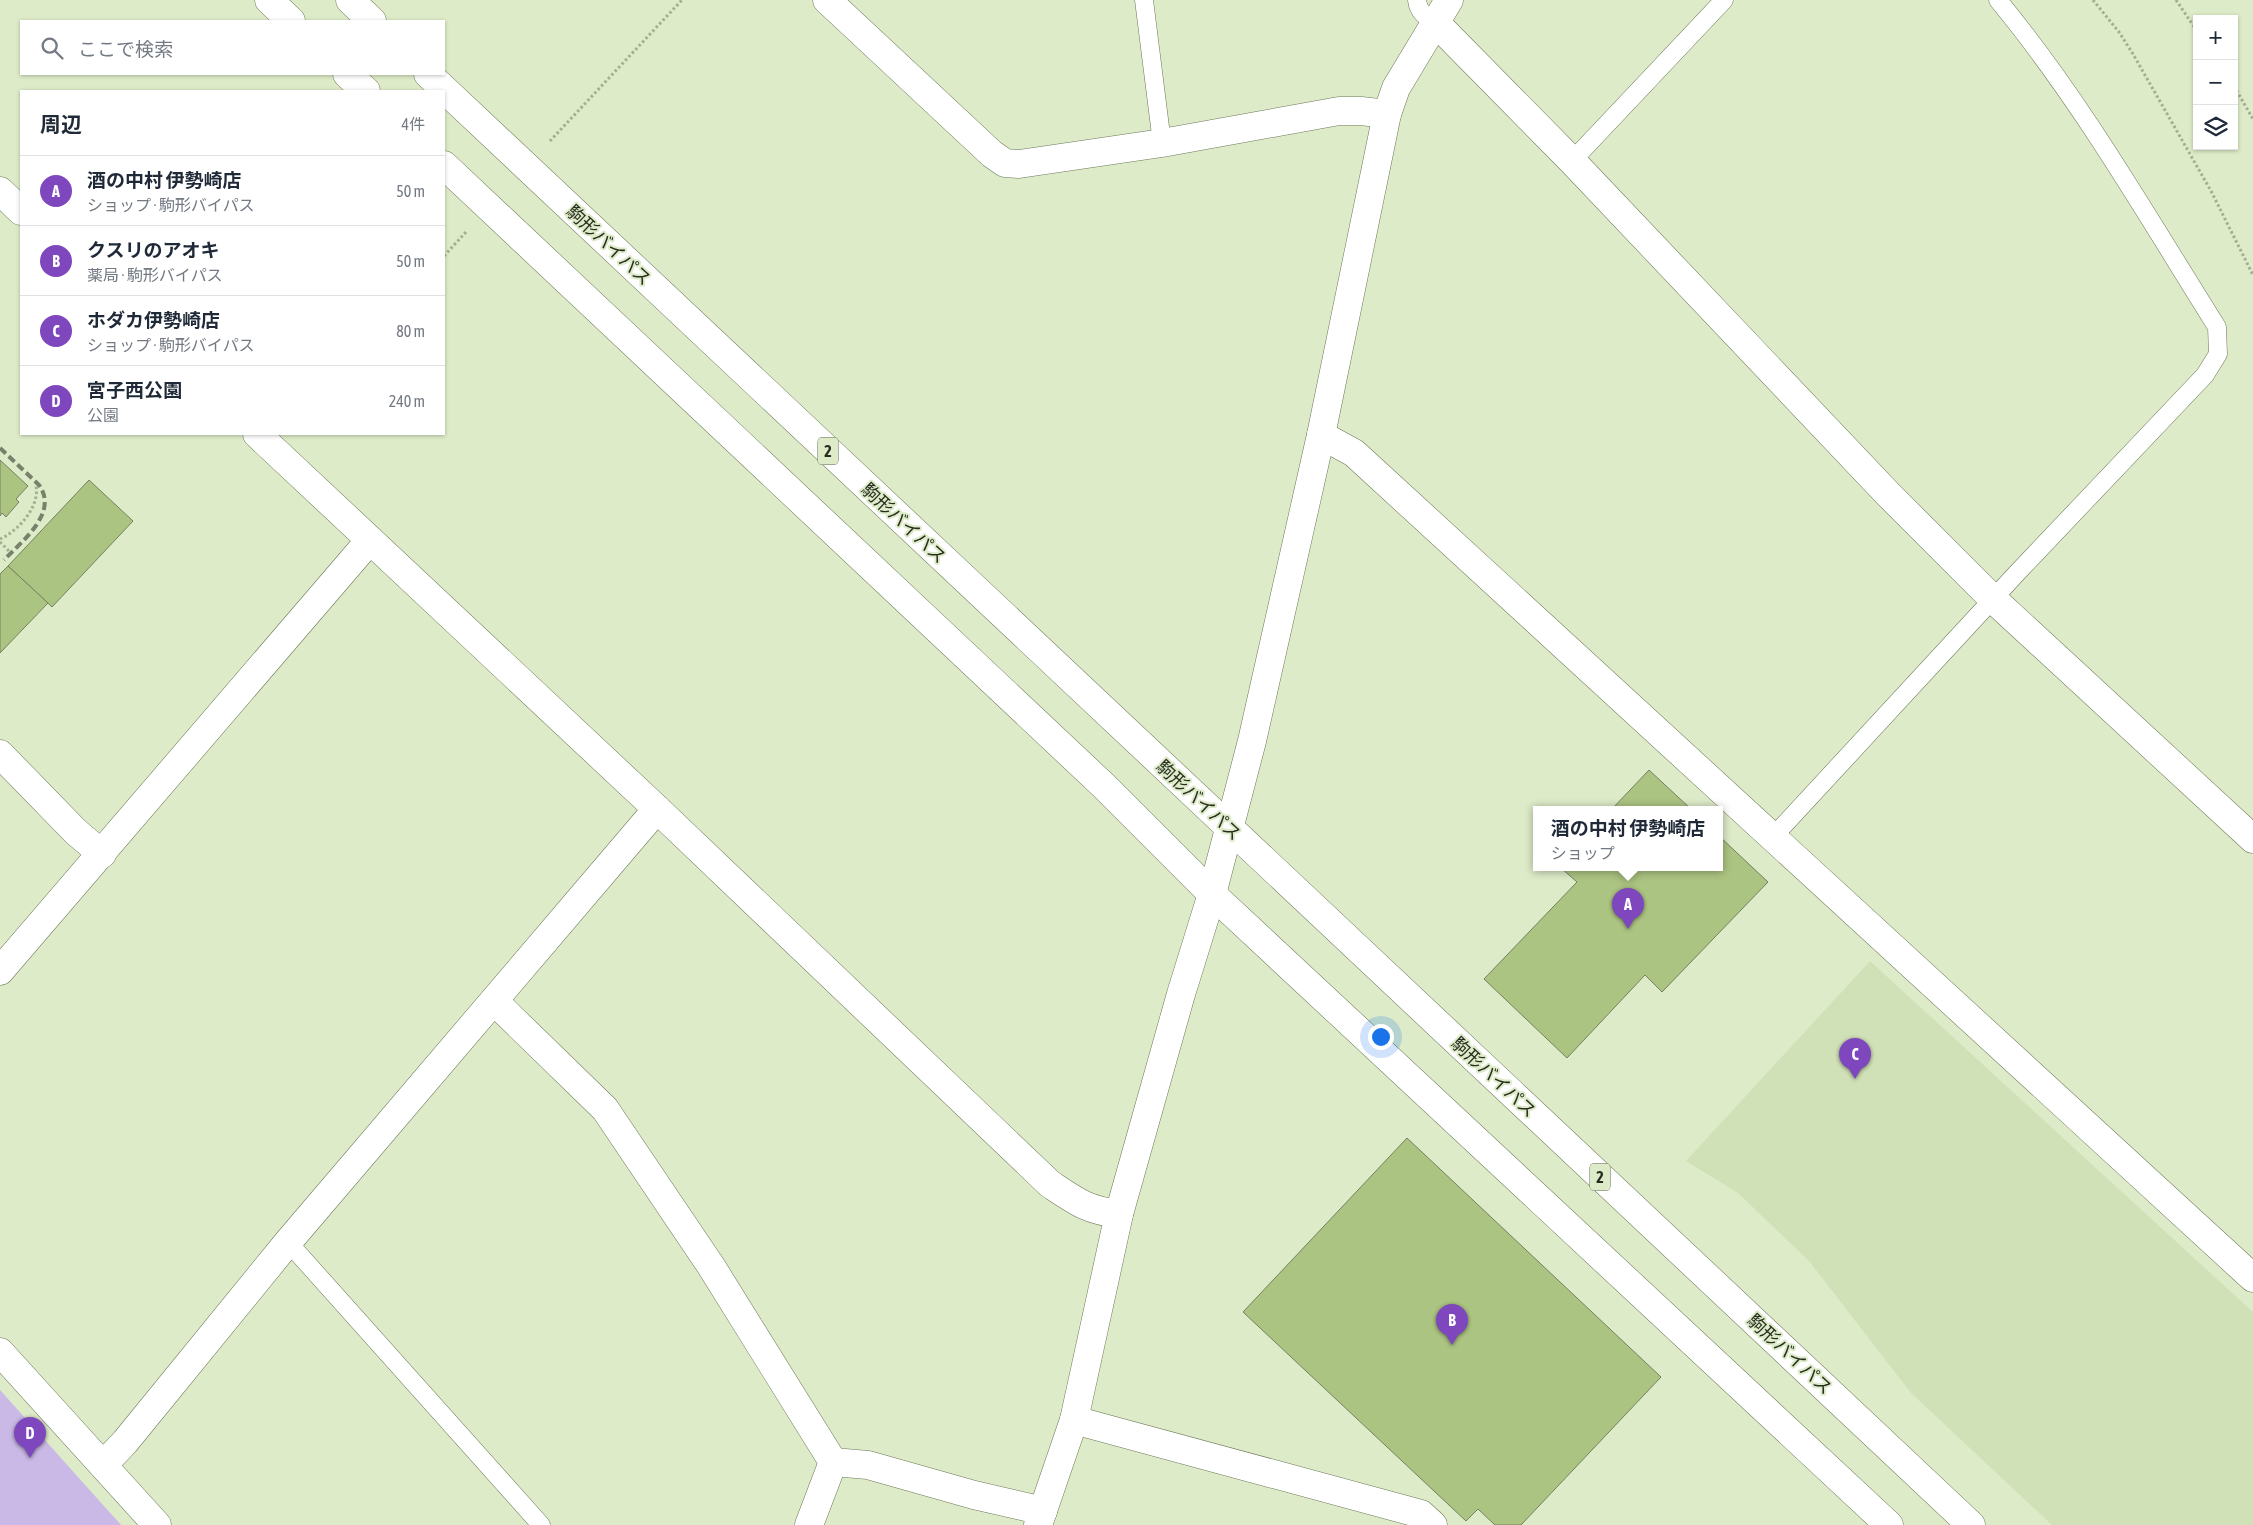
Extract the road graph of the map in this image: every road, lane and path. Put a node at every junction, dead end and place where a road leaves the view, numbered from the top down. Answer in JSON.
{"nodes":[{"id":1,"x":269,"y":0,"type":"edge"},
{"id":2,"x":350,"y":0,"type":"edge"},
{"id":3,"x":682,"y":0,"type":"edge"},
{"id":4,"x":827,"y":0,"type":"edge"},
{"id":5,"x":1144,"y":0,"type":"edge"},
{"id":6,"x":1417,"y":0,"type":"edge"},
{"id":7,"x":1449,"y":0,"type":"edge"},
{"id":8,"x":1724,"y":0,"type":"edge"},
{"id":9,"x":1998,"y":0,"type":"edge"},
{"id":10,"x":2093,"y":0,"type":"edge"},
{"id":11,"x":2176,"y":0,"type":"edge"},
{"id":12,"x":290,"y":20,"type":"edge"},
{"id":13,"x":371,"y":20,"type":"edge"},
{"id":14,"x":1436,"y":23,"type":"junction"},
{"id":15,"x":2193,"y":25,"type":"edge"},
{"id":16,"x":348,"y":75,"type":"edge"},
{"id":17,"x":429,"y":75,"type":"edge"},
{"id":18,"x":365,"y":90,"type":"edge"},
{"id":19,"x":2238,"y":93,"type":"edge"},
{"id":20,"x":1387,"y":114,"type":"junction"},
{"id":21,"x":2253,"y":119,"type":"edge"},
{"id":22,"x":1162,"y":143,"type":"junction"},
{"id":23,"x":1572,"y":161,"type":"junction"},
{"id":24,"x":445,"y":166,"type":"edge"},
{"id":25,"x":526,"y":166,"type":"junction"},
{"id":26,"x":0,"y":191,"type":"edge"},
{"id":27,"x":20,"y":211,"type":"edge"},
{"id":28,"x":2253,"y":275,"type":"edge"},
{"id":29,"x":259,"y":435,"type":"edge"},
{"id":30,"x":1321,"y":435,"type":"junction"},
{"id":31,"x":36,"y":486,"type":"dead end"},
{"id":32,"x":370,"y":540,"type":"junction"},
{"id":33,"x":0,"y":541,"type":"edge"},
{"id":34,"x":13,"y":555,"type":"dead end"},
{"id":35,"x":1994,"y":600,"type":"junction"},
{"id":36,"x":0,"y":754,"type":"edge"},
{"id":37,"x":657,"y":809,"type":"junction"},
{"id":38,"x":1229,"y":829,"type":"junction"},
{"id":39,"x":1772,"y":838,"type":"junction"},
{"id":40,"x":2253,"y":839,"type":"edge"},
{"id":41,"x":102,"y":854,"type":"junction"},
{"id":42,"x":1212,"y":894,"type":"junction"},
{"id":43,"x":0,"y":971,"type":"edge"},
{"id":44,"x":494,"y":1001,"type":"junction"},
{"id":45,"x":1119,"y":1214,"type":"junction"},
{"id":46,"x":288,"y":1242,"type":"junction"},
{"id":47,"x":2253,"y":1278,"type":"edge"},
{"id":48,"x":0,"y":1352,"type":"edge"},
{"id":49,"x":1074,"y":1420,"type":"junction"},
{"id":50,"x":833,"y":1462,"type":"junction"},
{"id":51,"x":103,"y":1465,"type":"junction"},
{"id":52,"x":1040,"y":1518,"type":"edge"},
{"id":53,"x":1424,"y":1521,"type":"edge"},
{"id":54,"x":157,"y":1525,"type":"edge"},
{"id":55,"x":541,"y":1525,"type":"edge"},
{"id":56,"x":809,"y":1525,"type":"edge"},
{"id":57,"x":1890,"y":1525,"type":"edge"},
{"id":58,"x":1972,"y":1525,"type":"edge"}],
"edges":[{"from":1,"to":12,"type":"street"},
{"from":2,"to":13,"type":"street"},
{"from":3,"to":25,"type":"path"},
{"from":4,"to":22,"type":"street"},
{"from":5,"to":22,"type":"lane"},
{"from":6,"to":14,"type":"lane"},
{"from":7,"to":14,"type":"street"},
{"from":8,"to":23,"type":"lane"},
{"from":9,"to":35,"type":"lane"},
{"from":10,"to":28,"type":"path"},
{"from":11,"to":15,"type":"path"},
{"from":14,"to":20,"type":"street"},
{"from":14,"to":23,"type":"street"},
{"from":16,"to":18,"type":"street"},
{"from":17,"to":25,"type":"street","name":"駒形バイパス","number":"2"},
{"from":19,"to":21,"type":"path"},
{"from":20,"to":22,"type":"street"},
{"from":20,"to":30,"type":"street"},
{"from":23,"to":35,"type":"street"},
{"from":24,"to":42,"type":"street"},
{"from":25,"to":38,"type":"street","name":"駒形バイパス","number":"2"},
{"from":26,"to":27,"type":"street"},
{"from":29,"to":32,"type":"street"},
{"from":30,"to":38,"type":"street"},
{"from":30,"to":39,"type":"street"},
{"from":31,"to":33,"type":"path"},
{"from":32,"to":37,"type":"street"},
{"from":32,"to":41,"type":"street"},
{"from":33,"to":34,"type":"path"},
{"from":35,"to":39,"type":"lane"},
{"from":35,"to":40,"type":"street"},
{"from":36,"to":41,"type":"street"},
{"from":37,"to":44,"type":"street"},
{"from":37,"to":45,"type":"street"},
{"from":38,"to":42,"type":"street"},
{"from":38,"to":58,"type":"street","name":"駒形バイパス","number":"2"},
{"from":39,"to":47,"type":"street"},
{"from":41,"to":43,"type":"street"},
{"from":42,"to":45,"type":"street"},
{"from":42,"to":57,"type":"street"},
{"from":44,"to":46,"type":"street"},
{"from":44,"to":50,"type":"street"},
{"from":45,"to":49,"type":"street"},
{"from":46,"to":51,"type":"street"},
{"from":46,"to":55,"type":"lane"},
{"from":48,"to":51,"type":"street"},
{"from":49,"to":52,"type":"street"},
{"from":49,"to":53,"type":"street"},
{"from":50,"to":52,"type":"street"},
{"from":50,"to":56,"type":"street"},
{"from":51,"to":54,"type":"street"}]}
